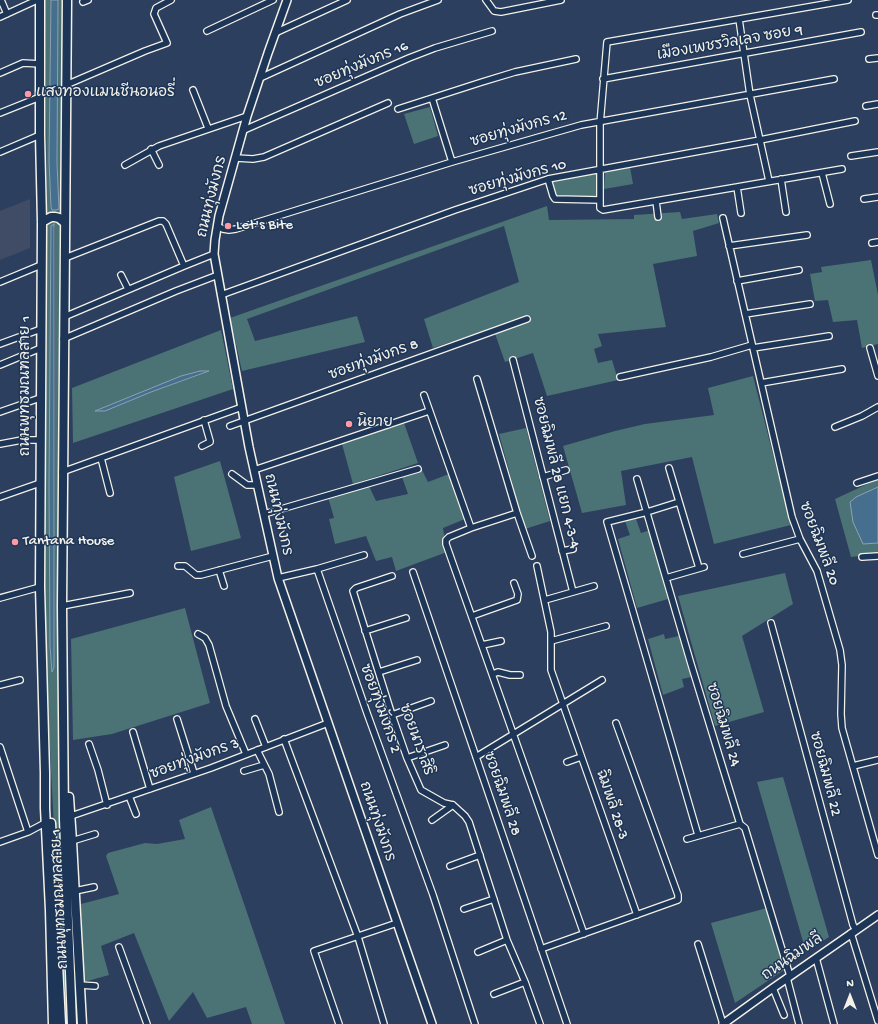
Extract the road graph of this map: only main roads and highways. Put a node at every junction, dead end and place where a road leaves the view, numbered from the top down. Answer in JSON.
{"nodes":[{"id":1,"x":39,"y":0,"type":"edge"},
{"id":2,"x":67,"y":0,"type":"edge"},
{"id":3,"x":42,"y":222,"type":"junction"},
{"id":4,"x":65,"y":223,"type":"junction"},
{"id":5,"x":64,"y":772,"type":"junction"},
{"id":6,"x":45,"y":773,"type":"junction"},
{"id":7,"x":53,"y":1024,"type":"edge"},
{"id":8,"x":61,"y":1024,"type":"edge"},
{"id":9,"x":72,"y":1024,"type":"edge"},
{"id":10,"x":82,"y":1024,"type":"edge"}],
"edges":[{"from":1,"to":3,"type":"main road","name":"ถนนพุทธมณฑลสาย 1"},
{"from":2,"to":4,"type":"main road","name":"ถนนพุทธมณฑลสาย 1"},
{"from":3,"to":4,"type":"main road"},
{"from":3,"to":6,"type":"main road","name":"ถนนพุทธมณฑลสาย 1"},
{"from":4,"to":5,"type":"main road","name":"ถนนพุทธมณฑลสาย 1"},
{"from":5,"to":9,"type":"main road","name":"ถนนพุทธมณฑลสาย 1"},
{"from":5,"to":10,"type":"main road","name":"ถนนพุทธมณฑลสาย 1"},
{"from":6,"to":7,"type":"main road","name":"ถนนพุทธมณฑลสาย 1"},
{"from":6,"to":8,"type":"main road","name":"ถนนพุทธมณฑลสาย 1"}]}
